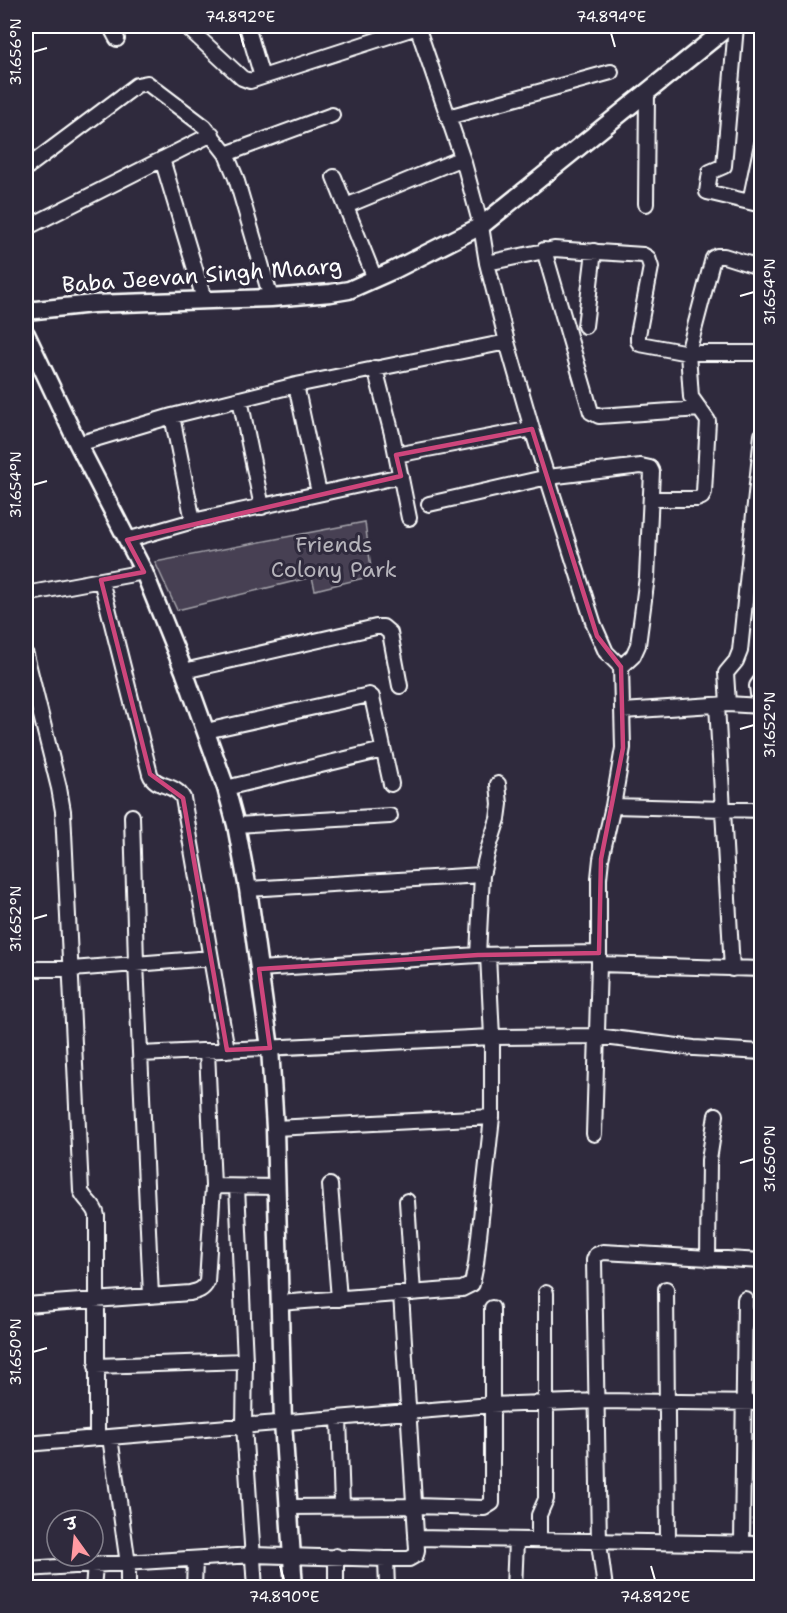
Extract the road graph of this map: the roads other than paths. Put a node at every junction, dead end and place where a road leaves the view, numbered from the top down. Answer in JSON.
{"nodes":[{"id":1,"x":110,"y":26,"type":"edge"},
{"id":2,"x":186,"y":26,"type":"edge"},
{"id":3,"x":247,"y":26,"type":"edge"},
{"id":4,"x":418,"y":26,"type":"edge"},
{"id":5,"x":729,"y":26,"type":"edge"},
{"id":6,"x":736,"y":26,"type":"edge"},
{"id":7,"x":117,"y":39,"type":"dead end"},
{"id":8,"x":611,"y":72,"type":"dead end"},
{"id":9,"x":262,"y":77,"type":"junction"},
{"id":10,"x":647,"y":92,"type":"junction"},
{"id":11,"x":332,"y":115,"type":"dead end"},
{"id":12,"x":448,"y":117,"type":"junction"},
{"id":13,"x":212,"y":135,"type":"junction"},
{"id":14,"x":762,"y":144,"type":"edge"},
{"id":15,"x":226,"y":154,"type":"junction"},
{"id":16,"x":462,"y":158,"type":"junction"},
{"id":17,"x":162,"y":159,"type":"junction"},
{"id":18,"x":26,"y":168,"type":"edge"},
{"id":19,"x":334,"y":177,"type":"dead end"},
{"id":20,"x":646,"y":204,"type":"dead end"},
{"id":21,"x":756,"y":204,"type":"edge"},
{"id":22,"x":346,"y":206,"type":"junction"},
{"id":23,"x":481,"y":226,"type":"junction"},
{"id":24,"x":26,"y":228,"type":"edge"},
{"id":25,"x":544,"y":250,"type":"junction"},
{"id":26,"x":594,"y":252,"type":"junction"},
{"id":27,"x":487,"y":263,"type":"junction"},
{"id":28,"x":762,"y":268,"type":"edge"},
{"id":29,"x":375,"y":279,"type":"junction"},
{"id":30,"x":272,"y":298,"type":"junction"},
{"id":31,"x":204,"y":299,"type":"junction"},
{"id":32,"x":26,"y":310,"type":"edge"},
{"id":33,"x":585,"y":326,"type":"dead end"},
{"id":34,"x":26,"y":334,"type":"edge"},
{"id":35,"x":507,"y":342,"type":"junction"},
{"id":36,"x":688,"y":353,"type":"junction"},
{"id":37,"x":762,"y":353,"type":"edge"},
{"id":38,"x":375,"y":368,"type":"junction"},
{"id":39,"x":296,"y":385,"type":"junction"},
{"id":40,"x":240,"y":399,"type":"junction"},
{"id":41,"x":700,"y":409,"type":"junction"},
{"id":42,"x":172,"y":416,"type":"junction"},
{"id":43,"x":532,"y":429,"type":"junction"},
{"id":44,"x":762,"y":435,"type":"edge"},
{"id":45,"x":78,"y":444,"type":"junction"},
{"id":46,"x":396,"y":454,"type":"junction"},
{"id":47,"x":401,"y":476,"type":"junction"},
{"id":48,"x":548,"y":477,"type":"junction"},
{"id":49,"x":319,"y":494,"type":"junction"},
{"id":50,"x":651,"y":499,"type":"junction"},
{"id":51,"x":429,"y":504,"type":"dead end"},
{"id":52,"x":262,"y":507,"type":"junction"},
{"id":53,"x":409,"y":518,"type":"dead end"},
{"id":54,"x":193,"y":521,"type":"junction"},
{"id":55,"x":127,"y":540,"type":"junction"},
{"id":56,"x":144,"y":572,"type":"junction"},
{"id":57,"x":101,"y":580,"type":"junction"},
{"id":58,"x":26,"y":594,"type":"edge"},
{"id":59,"x":26,"y":655,"type":"edge"},
{"id":60,"x":621,"y":667,"type":"junction"},
{"id":61,"x":184,"y":671,"type":"junction"},
{"id":62,"x":762,"y":679,"type":"edge"},
{"id":63,"x":400,"y":686,"type":"dead end"},
{"id":64,"x":723,"y":704,"type":"junction"},
{"id":65,"x":759,"y":705,"type":"junction"},
{"id":66,"x":623,"y":711,"type":"junction"},
{"id":67,"x":762,"y":725,"type":"edge"},
{"id":68,"x":206,"y":731,"type":"junction"},
{"id":69,"x":383,"y":750,"type":"junction"},
{"id":70,"x":391,"y":784,"type":"dead end"},
{"id":71,"x":498,"y":784,"type":"dead end"},
{"id":72,"x":226,"y":788,"type":"junction"},
{"id":73,"x":613,"y":806,"type":"junction"},
{"id":74,"x":724,"y":810,"type":"junction"},
{"id":75,"x":762,"y":810,"type":"edge"},
{"id":76,"x":132,"y":816,"type":"dead end"},
{"id":77,"x":390,"y":816,"type":"dead end"},
{"id":78,"x":236,"y":825,"type":"junction"},
{"id":79,"x":482,"y":875,"type":"junction"},
{"id":80,"x":248,"y":889,"type":"junction"},
{"id":81,"x":483,"y":955,"type":"junction"},
{"id":82,"x":211,"y":958,"type":"junction"},
{"id":83,"x":599,"y":959,"type":"junction"},
{"id":84,"x":136,"y":963,"type":"junction"},
{"id":85,"x":26,"y":969,"type":"edge"},
{"id":86,"x":72,"y":969,"type":"junction"},
{"id":87,"x":259,"y":969,"type":"junction"},
{"id":88,"x":732,"y":969,"type":"junction"},
{"id":89,"x":762,"y":969,"type":"edge"},
{"id":90,"x":492,"y":1036,"type":"junction"},
{"id":91,"x":596,"y":1036,"type":"junction"},
{"id":92,"x":270,"y":1048,"type":"junction"},
{"id":93,"x":227,"y":1050,"type":"junction"},
{"id":94,"x":207,"y":1051,"type":"junction"},
{"id":95,"x":762,"y":1052,"type":"edge"},
{"id":96,"x":141,"y":1054,"type":"junction"},
{"id":97,"x":716,"y":1115,"type":"dead end"},
{"id":98,"x":492,"y":1117,"type":"junction"},
{"id":99,"x":275,"y":1128,"type":"junction"},
{"id":100,"x":594,"y":1134,"type":"dead end"},
{"id":101,"x":330,"y":1185,"type":"dead end"},
{"id":102,"x":213,"y":1186,"type":"junction"},
{"id":103,"x":237,"y":1187,"type":"junction"},
{"id":104,"x":275,"y":1187,"type":"junction"},
{"id":105,"x":407,"y":1201,"type":"dead end"},
{"id":106,"x":708,"y":1259,"type":"junction"},
{"id":107,"x":762,"y":1261,"type":"edge"},
{"id":108,"x":666,"y":1289,"type":"dead end"},
{"id":109,"x":407,"y":1293,"type":"junction"},
{"id":110,"x":546,"y":1293,"type":"dead end"},
{"id":111,"x":151,"y":1296,"type":"junction"},
{"id":112,"x":339,"y":1299,"type":"junction"},
{"id":113,"x":745,"y":1299,"type":"dead end"},
{"id":114,"x":98,"y":1301,"type":"junction"},
{"id":115,"x":279,"y":1303,"type":"junction"},
{"id":116,"x":26,"y":1305,"type":"edge"},
{"id":117,"x":492,"y":1308,"type":"dead end"},
{"id":118,"x":245,"y":1361,"type":"junction"},
{"id":119,"x":96,"y":1366,"type":"junction"},
{"id":120,"x":597,"y":1401,"type":"junction"},
{"id":121,"x":667,"y":1401,"type":"junction"},
{"id":122,"x":545,"y":1402,"type":"junction"},
{"id":123,"x":744,"y":1402,"type":"junction"},
{"id":124,"x":762,"y":1403,"type":"edge"},
{"id":125,"x":491,"y":1405,"type":"junction"},
{"id":126,"x":410,"y":1411,"type":"junction"},
{"id":127,"x":339,"y":1418,"type":"junction"},
{"id":128,"x":283,"y":1422,"type":"junction"},
{"id":129,"x":244,"y":1426,"type":"junction"},
{"id":130,"x":104,"y":1438,"type":"junction"},
{"id":131,"x":26,"y":1444,"type":"edge"},
{"id":132,"x":342,"y":1506,"type":"junction"},
{"id":133,"x":415,"y":1506,"type":"junction"},
{"id":134,"x":288,"y":1507,"type":"junction"},
{"id":135,"x":416,"y":1538,"type":"junction"},
{"id":136,"x":539,"y":1540,"type":"junction"},
{"id":137,"x":516,"y":1541,"type":"junction"},
{"id":138,"x":668,"y":1542,"type":"junction"},
{"id":139,"x":742,"y":1542,"type":"junction"},
{"id":140,"x":599,"y":1543,"type":"junction"},
{"id":141,"x":762,"y":1544,"type":"edge"},
{"id":142,"x":254,"y":1555,"type":"junction"},
{"id":143,"x":292,"y":1556,"type":"junction"},
{"id":144,"x":336,"y":1556,"type":"junction"},
{"id":145,"x":195,"y":1559,"type":"junction"},
{"id":146,"x":386,"y":1559,"type":"junction"},
{"id":147,"x":128,"y":1564,"type":"junction"},
{"id":148,"x":105,"y":1565,"type":"edge"},
{"id":149,"x":49,"y":1568,"type":"edge"},
{"id":150,"x":95,"y":1568,"type":"edge"},
{"id":151,"x":26,"y":1569,"type":"edge"},
{"id":152,"x":93,"y":1587,"type":"edge"},
{"id":153,"x":128,"y":1587,"type":"edge"},
{"id":154,"x":194,"y":1587,"type":"edge"},
{"id":155,"x":255,"y":1587,"type":"edge"},
{"id":156,"x":294,"y":1587,"type":"edge"},
{"id":157,"x":336,"y":1587,"type":"edge"},
{"id":158,"x":387,"y":1587,"type":"edge"},
{"id":159,"x":514,"y":1587,"type":"edge"},
{"id":160,"x":605,"y":1587,"type":"edge"}],
"edges":[{"from":1,"to":7,"type":"street"},
{"from":2,"to":9,"type":"street"},
{"from":3,"to":9,"type":"street"},
{"from":4,"to":9,"type":"street"},
{"from":4,"to":12,"type":"street"},
{"from":5,"to":10,"type":"street","name":"Baba Jeevan Singh Maarg"},
{"from":6,"to":21,"type":"street"},
{"from":8,"to":12,"type":"street"},
{"from":10,"to":20,"type":"street"},
{"from":10,"to":23,"type":"street","name":"Baba Jeevan Singh Maarg"},
{"from":11,"to":15,"type":"street"},
{"from":12,"to":16,"type":"street"},
{"from":13,"to":15,"type":"street"},
{"from":13,"to":17,"type":"street"},
{"from":13,"to":18,"type":"street"},
{"from":14,"to":21,"type":"street"},
{"from":15,"to":30,"type":"street"},
{"from":16,"to":22,"type":"street"},
{"from":16,"to":23,"type":"street"},
{"from":17,"to":24,"type":"street"},
{"from":17,"to":31,"type":"street"},
{"from":19,"to":22,"type":"street"},
{"from":22,"to":29,"type":"street"},
{"from":23,"to":27,"type":"street"},
{"from":23,"to":29,"type":"street","name":"Baba Jeevan Singh Maarg"},
{"from":25,"to":26,"type":"street"},
{"from":25,"to":27,"type":"street"},
{"from":25,"to":41,"type":"street"},
{"from":26,"to":33,"type":"street"},
{"from":26,"to":36,"type":"street"},
{"from":27,"to":35,"type":"street"},
{"from":28,"to":36,"type":"street"},
{"from":29,"to":30,"type":"street","name":"Baba Jeevan Singh Maarg"},
{"from":30,"to":31,"type":"street","name":"Baba Jeevan Singh Maarg"},
{"from":31,"to":32,"type":"street","name":"Baba Jeevan Singh Maarg"},
{"from":34,"to":45,"type":"street"},
{"from":35,"to":38,"type":"street"},
{"from":35,"to":43,"type":"street"},
{"from":36,"to":37,"type":"street"},
{"from":36,"to":41,"type":"street"},
{"from":38,"to":39,"type":"street"},
{"from":38,"to":46,"type":"street"},
{"from":39,"to":40,"type":"street"},
{"from":39,"to":49,"type":"street"},
{"from":40,"to":42,"type":"street"},
{"from":40,"to":52,"type":"street"},
{"from":41,"to":50,"type":"street"},
{"from":42,"to":45,"type":"street"},
{"from":42,"to":54,"type":"street"},
{"from":43,"to":46,"type":"street"},
{"from":43,"to":48,"type":"street"},
{"from":44,"to":64,"type":"street"},
{"from":45,"to":55,"type":"street"},
{"from":46,"to":47,"type":"street"},
{"from":47,"to":49,"type":"street"},
{"from":47,"to":53,"type":"street"},
{"from":48,"to":50,"type":"street"},
{"from":48,"to":51,"type":"street"},
{"from":48,"to":60,"type":"street"},
{"from":49,"to":52,"type":"street"},
{"from":50,"to":60,"type":"street"},
{"from":52,"to":54,"type":"street"},
{"from":54,"to":55,"type":"street"},
{"from":55,"to":56,"type":"street"},
{"from":56,"to":57,"type":"street"},
{"from":56,"to":61,"type":"street"},
{"from":57,"to":58,"type":"street"},
{"from":57,"to":82,"type":"street"},
{"from":59,"to":86,"type":"street"},
{"from":60,"to":66,"type":"street"},
{"from":61,"to":63,"type":"street"},
{"from":61,"to":68,"type":"street"},
{"from":62,"to":65,"type":"street"},
{"from":64,"to":65,"type":"street"},
{"from":64,"to":66,"type":"street"},
{"from":64,"to":74,"type":"street"},
{"from":65,"to":67,"type":"street"},
{"from":66,"to":73,"type":"street"},
{"from":68,"to":69,"type":"street"},
{"from":68,"to":72,"type":"street"},
{"from":69,"to":70,"type":"street"},
{"from":69,"to":72,"type":"street"},
{"from":71,"to":79,"type":"street"},
{"from":72,"to":78,"type":"street"},
{"from":73,"to":74,"type":"street"},
{"from":73,"to":83,"type":"street"},
{"from":74,"to":75,"type":"street"},
{"from":74,"to":88,"type":"street"},
{"from":76,"to":84,"type":"street"},
{"from":77,"to":78,"type":"street"},
{"from":78,"to":80,"type":"street"},
{"from":79,"to":80,"type":"street"},
{"from":79,"to":81,"type":"street"},
{"from":80,"to":87,"type":"street"},
{"from":81,"to":83,"type":"street"},
{"from":81,"to":87,"type":"street"},
{"from":81,"to":90,"type":"street"},
{"from":82,"to":84,"type":"street"},
{"from":82,"to":93,"type":"street"},
{"from":83,"to":88,"type":"street"},
{"from":83,"to":91,"type":"street"},
{"from":84,"to":86,"type":"street"},
{"from":84,"to":96,"type":"street"},
{"from":85,"to":86,"type":"street"},
{"from":86,"to":114,"type":"street"},
{"from":87,"to":92,"type":"street"},
{"from":88,"to":89,"type":"street"},
{"from":90,"to":91,"type":"street"},
{"from":90,"to":92,"type":"street"},
{"from":90,"to":98,"type":"street"},
{"from":91,"to":95,"type":"street"},
{"from":91,"to":100,"type":"street"},
{"from":92,"to":93,"type":"street"},
{"from":92,"to":99,"type":"street"},
{"from":93,"to":94,"type":"street"},
{"from":94,"to":96,"type":"street"},
{"from":94,"to":102,"type":"street"},
{"from":96,"to":111,"type":"street"},
{"from":97,"to":106,"type":"street"},
{"from":98,"to":99,"type":"street"},
{"from":98,"to":109,"type":"street"},
{"from":99,"to":104,"type":"street"},
{"from":101,"to":112,"type":"street"},
{"from":102,"to":103,"type":"street"},
{"from":102,"to":111,"type":"street"},
{"from":103,"to":104,"type":"street"},
{"from":103,"to":118,"type":"street"},
{"from":104,"to":115,"type":"street"},
{"from":105,"to":109,"type":"street"},
{"from":106,"to":107,"type":"street"},
{"from":106,"to":120,"type":"street"},
{"from":108,"to":121,"type":"street"},
{"from":109,"to":112,"type":"street"},
{"from":109,"to":126,"type":"street"},
{"from":110,"to":122,"type":"street"},
{"from":111,"to":114,"type":"street"},
{"from":112,"to":115,"type":"street"},
{"from":113,"to":123,"type":"street"},
{"from":114,"to":116,"type":"street"},
{"from":114,"to":119,"type":"street"},
{"from":115,"to":128,"type":"street"},
{"from":117,"to":125,"type":"street"},
{"from":118,"to":119,"type":"street"},
{"from":118,"to":129,"type":"street"},
{"from":119,"to":130,"type":"street"},
{"from":120,"to":121,"type":"street"},
{"from":120,"to":122,"type":"street"},
{"from":120,"to":140,"type":"street"},
{"from":121,"to":123,"type":"street"},
{"from":121,"to":138,"type":"street"},
{"from":122,"to":125,"type":"street"},
{"from":122,"to":136,"type":"street"},
{"from":123,"to":124,"type":"street"},
{"from":123,"to":139,"type":"street"},
{"from":125,"to":126,"type":"street"},
{"from":125,"to":133,"type":"street"},
{"from":126,"to":127,"type":"street"},
{"from":126,"to":133,"type":"street"},
{"from":127,"to":128,"type":"street"},
{"from":127,"to":132,"type":"street"},
{"from":128,"to":129,"type":"street"},
{"from":128,"to":134,"type":"street"},
{"from":129,"to":130,"type":"street"},
{"from":129,"to":142,"type":"street"},
{"from":130,"to":131,"type":"street"},
{"from":130,"to":147,"type":"street"},
{"from":132,"to":133,"type":"street"},
{"from":132,"to":134,"type":"street"},
{"from":133,"to":135,"type":"street"},
{"from":134,"to":143,"type":"street"},
{"from":135,"to":137,"type":"street"},
{"from":135,"to":146,"type":"street"},
{"from":136,"to":137,"type":"street"},
{"from":136,"to":140,"type":"street"},
{"from":137,"to":159,"type":"street"},
{"from":138,"to":139,"type":"street"},
{"from":138,"to":140,"type":"street"},
{"from":139,"to":141,"type":"street"},
{"from":140,"to":160,"type":"street"},
{"from":142,"to":143,"type":"street"},
{"from":142,"to":145,"type":"street"},
{"from":142,"to":155,"type":"street"},
{"from":143,"to":144,"type":"street"},
{"from":143,"to":156,"type":"street"},
{"from":144,"to":146,"type":"street"},
{"from":144,"to":157,"type":"street"},
{"from":145,"to":147,"type":"street"},
{"from":145,"to":154,"type":"street"},
{"from":146,"to":158,"type":"street"},
{"from":147,"to":148,"type":"street"},
{"from":147,"to":153,"type":"street"},
{"from":149,"to":151,"type":"street"},
{"from":150,"to":152,"type":"street"}]}
